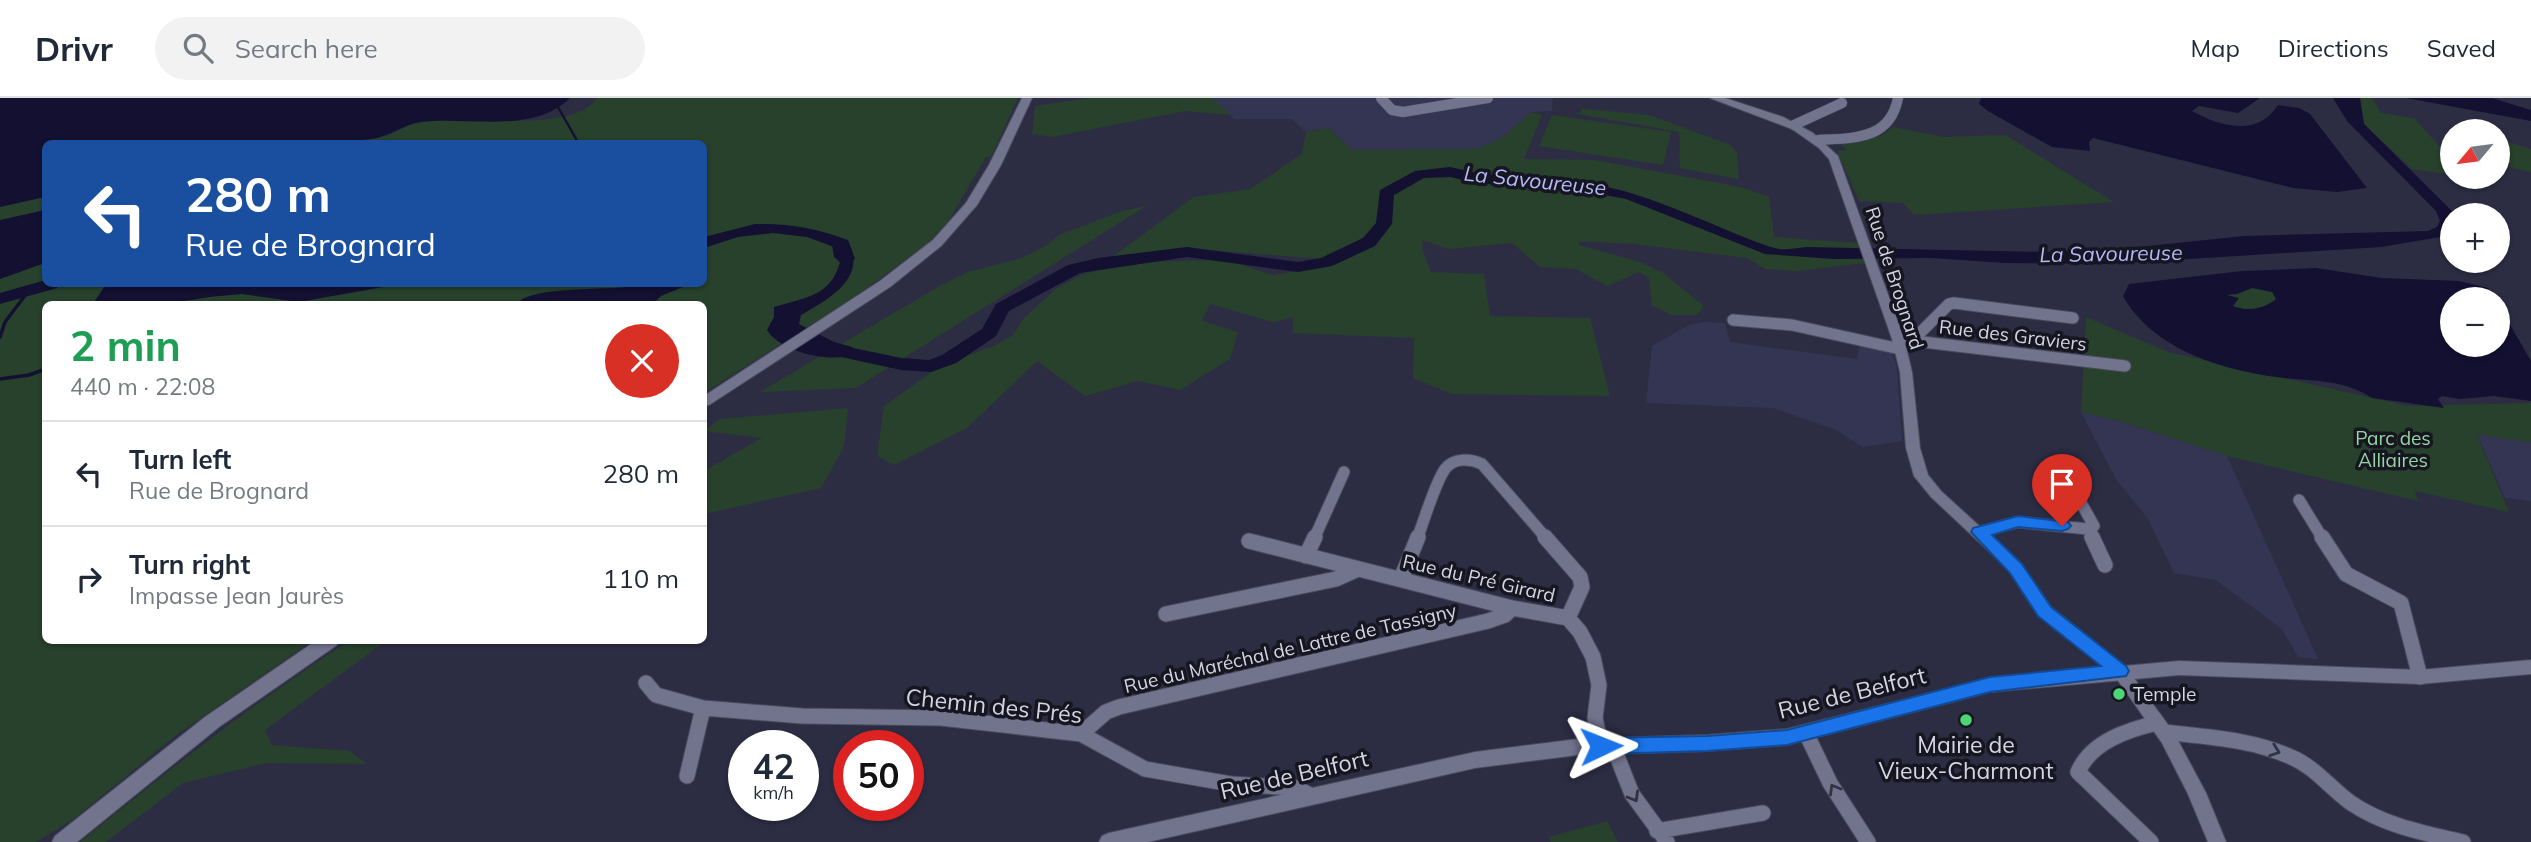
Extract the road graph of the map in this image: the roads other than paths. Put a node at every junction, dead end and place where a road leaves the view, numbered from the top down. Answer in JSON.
{"nodes":[{"id":1,"x":1027,"y":98,"type":"edge"},
{"id":2,"x":1381,"y":98,"type":"edge"},
{"id":3,"x":1488,"y":98,"type":"edge"},
{"id":4,"x":1714,"y":98,"type":"edge"},
{"id":5,"x":1898,"y":98,"type":"edge"},
{"id":6,"x":1842,"y":103,"type":"dead end"},
{"id":7,"x":1794,"y":125,"type":"junction"},
{"id":8,"x":1818,"y":140,"type":"junction"},
{"id":9,"x":2073,"y":318,"type":"dead end"},
{"id":10,"x":1733,"y":320,"type":"dead end"},
{"id":11,"x":1903,"y":343,"type":"junction"},
{"id":12,"x":2124,"y":366,"type":"dead end"},
{"id":13,"x":707,"y":400,"type":"edge"},
{"id":14,"x":1344,"y":472,"type":"dead end"},
{"id":15,"x":2076,"y":476,"type":"dead end"},
{"id":16,"x":2299,"y":500,"type":"dead end"},
{"id":17,"x":2088,"y":528,"type":"junction"},
{"id":18,"x":1979,"y":532,"type":"junction"},
{"id":19,"x":1249,"y":541,"type":"dead end"},
{"id":20,"x":1306,"y":556,"type":"junction"},
{"id":21,"x":2105,"y":565,"type":"dead end"},
{"id":22,"x":1358,"y":569,"type":"junction"},
{"id":23,"x":1401,"y":579,"type":"junction"},
{"id":24,"x":1512,"y":608,"type":"junction"},
{"id":25,"x":1166,"y":614,"type":"dead end"},
{"id":26,"x":1568,"y":618,"type":"junction"},
{"id":27,"x":325,"y":644,"type":"edge"},
{"id":28,"x":2531,"y":667,"type":"edge"},
{"id":29,"x":2120,"y":671,"type":"junction"},
{"id":30,"x":2420,"y":677,"type":"junction"},
{"id":31,"x":646,"y":684,"type":"dead end"},
{"id":32,"x":703,"y":708,"type":"junction"},
{"id":33,"x":2160,"y":727,"type":"junction"},
{"id":34,"x":1806,"y":733,"type":"junction"},
{"id":35,"x":1081,"y":734,"type":"junction"},
{"id":36,"x":2208,"y":738,"type":"joint"},
{"id":37,"x":1607,"y":746,"type":"junction"},
{"id":38,"x":687,"y":776,"type":"dead end"},
{"id":39,"x":1312,"y":796,"type":"junction"},
{"id":40,"x":1763,"y":813,"type":"dead end"},
{"id":41,"x":1662,"y":836,"type":"edge"},
{"id":42,"x":62,"y":842,"type":"edge"},
{"id":43,"x":1109,"y":842,"type":"edge"},
{"id":44,"x":1867,"y":842,"type":"edge"},
{"id":45,"x":2151,"y":842,"type":"edge"},
{"id":46,"x":2217,"y":842,"type":"edge"},
{"id":47,"x":2463,"y":842,"type":"edge"}],
"edges":[{"from":1,"to":13,"type":"main road"},
{"from":2,"to":3,"type":"street"},
{"from":4,"to":7,"type":"street","name":"Rue de Brognard"},
{"from":5,"to":8,"type":"street"},
{"from":6,"to":7,"type":"street"},
{"from":7,"to":8,"type":"street","name":"Rue de Brognard"},
{"from":8,"to":11,"type":"street","name":"Rue de Brognard"},
{"from":9,"to":11,"type":"street"},
{"from":10,"to":11,"type":"street","name":"Rue des Graviers"},
{"from":11,"to":12,"type":"street","name":"Rue des Graviers"},
{"from":11,"to":18,"type":"street","name":"Rue de Brognard"},
{"from":14,"to":20,"type":"street"},
{"from":15,"to":17,"type":"street"},
{"from":16,"to":30,"type":"street"},
{"from":17,"to":18,"type":"street"},
{"from":17,"to":21,"type":"street"},
{"from":18,"to":29,"type":"street","name":"Rue de Brognard"},
{"from":19,"to":20,"type":"street","name":"Rue du Pré Girard"},
{"from":20,"to":22,"type":"street","name":"Rue du Pré Girard"},
{"from":22,"to":23,"type":"street","name":"Rue du Pré Girard"},
{"from":22,"to":25,"type":"street"},
{"from":23,"to":24,"type":"street","name":"Rue du Pré Girard"},
{"from":23,"to":26,"type":"street"},
{"from":24,"to":26,"type":"street","name":"Rue du Pré Girard"},
{"from":24,"to":35,"type":"street","name":"Rue du Maréchal de Lattre de Tassigny"},
{"from":26,"to":37,"type":"street","name":"Rue du Pré Girard"},
{"from":27,"to":42,"type":"main road"},
{"from":28,"to":30,"type":"main road","name":"Rue de Belfort"},
{"from":29,"to":30,"type":"main road","name":"Rue de Belfort"},
{"from":29,"to":33,"type":"street","name":"Rue de Brognard"},
{"from":29,"to":34,"type":"main road","name":"Rue de Belfort"},
{"from":31,"to":32,"type":"street","name":"Chemin des Prés"},
{"from":32,"to":35,"type":"street","name":"Chemin des Prés"},
{"from":32,"to":38,"type":"street"},
{"from":33,"to":36,"type":"street"},
{"from":33,"to":45,"type":"street"},
{"from":33,"to":46,"type":"street","name":"Rue de Brognard"},
{"from":34,"to":37,"type":"main road","name":"Rue de Belfort"},
{"from":44,"to":34,"type":"street","one_way":true},
{"from":35,"to":39,"type":"street","name":"Chemin des Prés"},
{"from":36,"to":47,"type":"street","one_way":true},
{"from":37,"to":39,"type":"main road","name":"Rue de Belfort"},
{"from":37,"to":41,"type":"street","name":"Rue du Pré Girard","one_way":true},
{"from":39,"to":43,"type":"main road","name":"Rue de Belfort"},
{"from":40,"to":41,"type":"street"}]}
